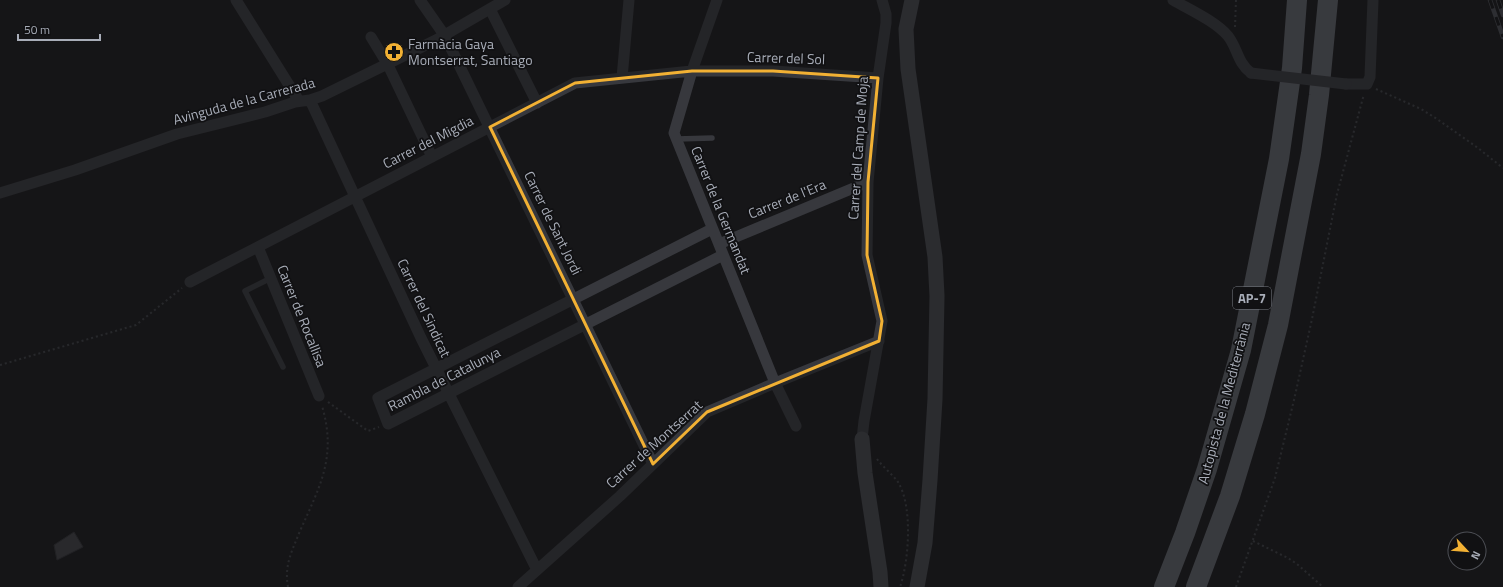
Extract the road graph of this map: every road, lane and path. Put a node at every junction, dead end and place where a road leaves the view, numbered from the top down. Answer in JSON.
{"nodes":[{"id":1,"x":420,"y":0,"type":"edge"},
{"id":2,"x":505,"y":0,"type":"edge"},
{"id":3,"x":629,"y":0,"type":"edge"},
{"id":4,"x":717,"y":0,"type":"edge"},
{"id":5,"x":882,"y":0,"type":"edge"},
{"id":6,"x":912,"y":0,"type":"edge"},
{"id":7,"x":1173,"y":0,"type":"edge"},
{"id":8,"x":1236,"y":0,"type":"edge"},
{"id":9,"x":1297,"y":0,"type":"edge"},
{"id":10,"x":1328,"y":0,"type":"edge"},
{"id":11,"x":1373,"y":0,"type":"edge"},
{"id":12,"x":241,"y":2,"type":"edge"},
{"id":13,"x":490,"y":9,"type":"junction"},
{"id":14,"x":445,"y":36,"type":"junction"},
{"id":15,"x":371,"y":37,"type":"dead end"},
{"id":16,"x":1234,"y":44,"type":"junction"},
{"id":17,"x":388,"y":65,"type":"junction"},
{"id":18,"x":692,"y":72,"type":"junction"},
{"id":19,"x":622,"y":78,"type":"junction"},
{"id":20,"x":878,"y":78,"type":"junction"},
{"id":21,"x":1367,"y":84,"type":"junction"},
{"id":22,"x":305,"y":100,"type":"junction"},
{"id":23,"x":537,"y":103,"type":"junction"},
{"id":24,"x":490,"y":127,"type":"junction"},
{"id":25,"x":712,"y":138,"type":"dead end"},
{"id":26,"x":676,"y":139,"type":"junction"},
{"id":27,"x":432,"y":157,"type":"junction"},
{"id":28,"x":1503,"y":168,"type":"edge"},
{"id":29,"x":868,"y":182,"type":"junction"},
{"id":30,"x":0,"y":193,"type":"edge"},
{"id":31,"x":355,"y":197,"type":"junction"},
{"id":32,"x":712,"y":229,"type":"junction"},
{"id":33,"x":718,"y":244,"type":"junction"},
{"id":34,"x":258,"y":247,"type":"junction"},
{"id":35,"x":723,"y":255,"type":"junction"},
{"id":36,"x":271,"y":278,"type":"junction"},
{"id":37,"x":190,"y":282,"type":"joint"},
{"id":38,"x":573,"y":299,"type":"junction"},
{"id":39,"x":586,"y":324,"type":"junction"},
{"id":40,"x":879,"y":341,"type":"junction"},
{"id":41,"x":0,"y":365,"type":"edge"},
{"id":42,"x":283,"y":367,"type":"dead end"},
{"id":43,"x":436,"y":369,"type":"junction"},
{"id":44,"x":775,"y":383,"type":"junction"},
{"id":45,"x":448,"y":394,"type":"junction"},
{"id":46,"x":319,"y":396,"type":"junction"},
{"id":47,"x":388,"y":424,"type":"junction"},
{"id":48,"x":796,"y":426,"type":"dead end"},
{"id":49,"x":862,"y":439,"type":"joint"},
{"id":50,"x":874,"y":456,"type":"dead end"},
{"id":51,"x":653,"y":464,"type":"junction"},
{"id":52,"x":1253,"y":541,"type":"junction"},
{"id":53,"x":537,"y":570,"type":"junction"},
{"id":54,"x":288,"y":587,"type":"edge"},
{"id":55,"x":518,"y":587,"type":"edge"},
{"id":56,"x":880,"y":587,"type":"edge"},
{"id":57,"x":900,"y":587,"type":"edge"},
{"id":58,"x":917,"y":587,"type":"edge"},
{"id":59,"x":1164,"y":587,"type":"edge"},
{"id":60,"x":1196,"y":587,"type":"edge"},
{"id":61,"x":1236,"y":587,"type":"edge"},
{"id":62,"x":1322,"y":587,"type":"edge"}],
"edges":[{"from":1,"to":14,"type":"street","name":"Carrer de Sant Jordi"},
{"from":2,"to":13,"type":"street","name":"Avinguda de la Carrerada"},
{"from":3,"to":19,"type":"street"},
{"from":4,"to":18,"type":"street","name":"Carrer de la Germandat"},
{"from":5,"to":20,"type":"street","name":"Carrer del Camp de Moja"},
{"from":6,"to":58,"type":"street"},
{"from":7,"to":16,"type":"street"},
{"from":8,"to":16,"type":"path"},
{"from":9,"to":59,"type":"highway","name":"Autopista de la Mediterrània","number":"AP-7"},
{"from":10,"to":60,"type":"highway","number":"AP-7"},
{"from":11,"to":21,"type":"street"},
{"from":12,"to":22,"type":"street","name":"Carrer del Sindicat"},
{"from":13,"to":14,"type":"street","name":"Avinguda de la Carrerada"},
{"from":13,"to":23,"type":"street"},
{"from":14,"to":17,"type":"street","name":"Avinguda de la Carrerada"},
{"from":14,"to":24,"type":"street","name":"Carrer de Sant Jordi"},
{"from":15,"to":17,"type":"street"},
{"from":16,"to":21,"type":"street","bridge":true},
{"from":17,"to":22,"type":"street","name":"Avinguda de la Carrerada"},
{"from":17,"to":27,"type":"street"},
{"from":18,"to":19,"type":"street","name":"Carrer del Migdia"},
{"from":18,"to":20,"type":"street","name":"Carrer del Sol"},
{"from":18,"to":26,"type":"street","name":"Carrer de la Germandat"},
{"from":19,"to":23,"type":"street","name":"Carrer del Migdia"},
{"from":20,"to":29,"type":"street","name":"Carrer del Camp de Moja"},
{"from":21,"to":28,"type":"path"},
{"from":21,"to":52,"type":"path"},
{"from":22,"to":30,"type":"street","name":"Avinguda de la Carrerada"},
{"from":22,"to":31,"type":"street","name":"Carrer del Sindicat"},
{"from":23,"to":24,"type":"street","name":"Carrer del Migdia"},
{"from":24,"to":27,"type":"street","name":"Carrer del Migdia"},
{"from":24,"to":38,"type":"street","name":"Carrer de Sant Jordi"},
{"from":25,"to":26,"type":"lane"},
{"from":26,"to":32,"type":"street","name":"Carrer de la Germandat"},
{"from":27,"to":31,"type":"street","name":"Carrer del Migdia"},
{"from":29,"to":33,"type":"street","name":"Carrer de l'Era"},
{"from":29,"to":40,"type":"street","name":"Carrer del Camp de Moja"},
{"from":31,"to":34,"type":"street","name":"Carrer del Migdia"},
{"from":31,"to":43,"type":"street","name":"Carrer del Sindicat"},
{"from":32,"to":33,"type":"street","name":"Carrer de la Germandat"},
{"from":32,"to":38,"type":"street","name":"Rambla de Catalunya"},
{"from":33,"to":35,"type":"street","name":"Carrer de la Germandat"},
{"from":34,"to":36,"type":"street","name":"Carrer de Rocallisa"},
{"from":34,"to":37,"type":"street","name":"Carrer del Migdia"},
{"from":35,"to":39,"type":"street","name":"Rambla de Catalunya"},
{"from":35,"to":44,"type":"street","name":"Carrer de la Germandat"},
{"from":36,"to":42,"type":"lane"},
{"from":36,"to":46,"type":"street","name":"Carrer de Rocallisa"},
{"from":37,"to":41,"type":"path"},
{"from":38,"to":39,"type":"street","name":"Carrer de Sant Jordi"},
{"from":38,"to":43,"type":"street","name":"Rambla de Catalunya"},
{"from":39,"to":45,"type":"street","name":"Rambla de Catalunya"},
{"from":39,"to":51,"type":"street","name":"Carrer de Sant Jordi"},
{"from":40,"to":44,"type":"street","name":"Carrer de Montserrat"},
{"from":40,"to":49,"type":"street","name":"Carrer del Camp de Moja"},
{"from":43,"to":45,"type":"street","name":"Carrer del Sindicat"},
{"from":43,"to":47,"type":"street","name":"Rambla de Catalunya"},
{"from":44,"to":48,"type":"street","name":"Carrer de la Germandat"},
{"from":44,"to":51,"type":"street","name":"Carrer de Montserrat"},
{"from":45,"to":47,"type":"street","name":"Rambla de Catalunya"},
{"from":45,"to":53,"type":"street","name":"Carrer del Sindicat"},
{"from":46,"to":47,"type":"path"},
{"from":46,"to":54,"type":"path"},
{"from":49,"to":56,"type":"street"},
{"from":50,"to":57,"type":"path"},
{"from":51,"to":53,"type":"street","name":"Carrer de Montserrat"},
{"from":52,"to":61,"type":"path"},
{"from":52,"to":62,"type":"path"},
{"from":53,"to":55,"type":"street","name":"Carrer de Montserrat"}]}
